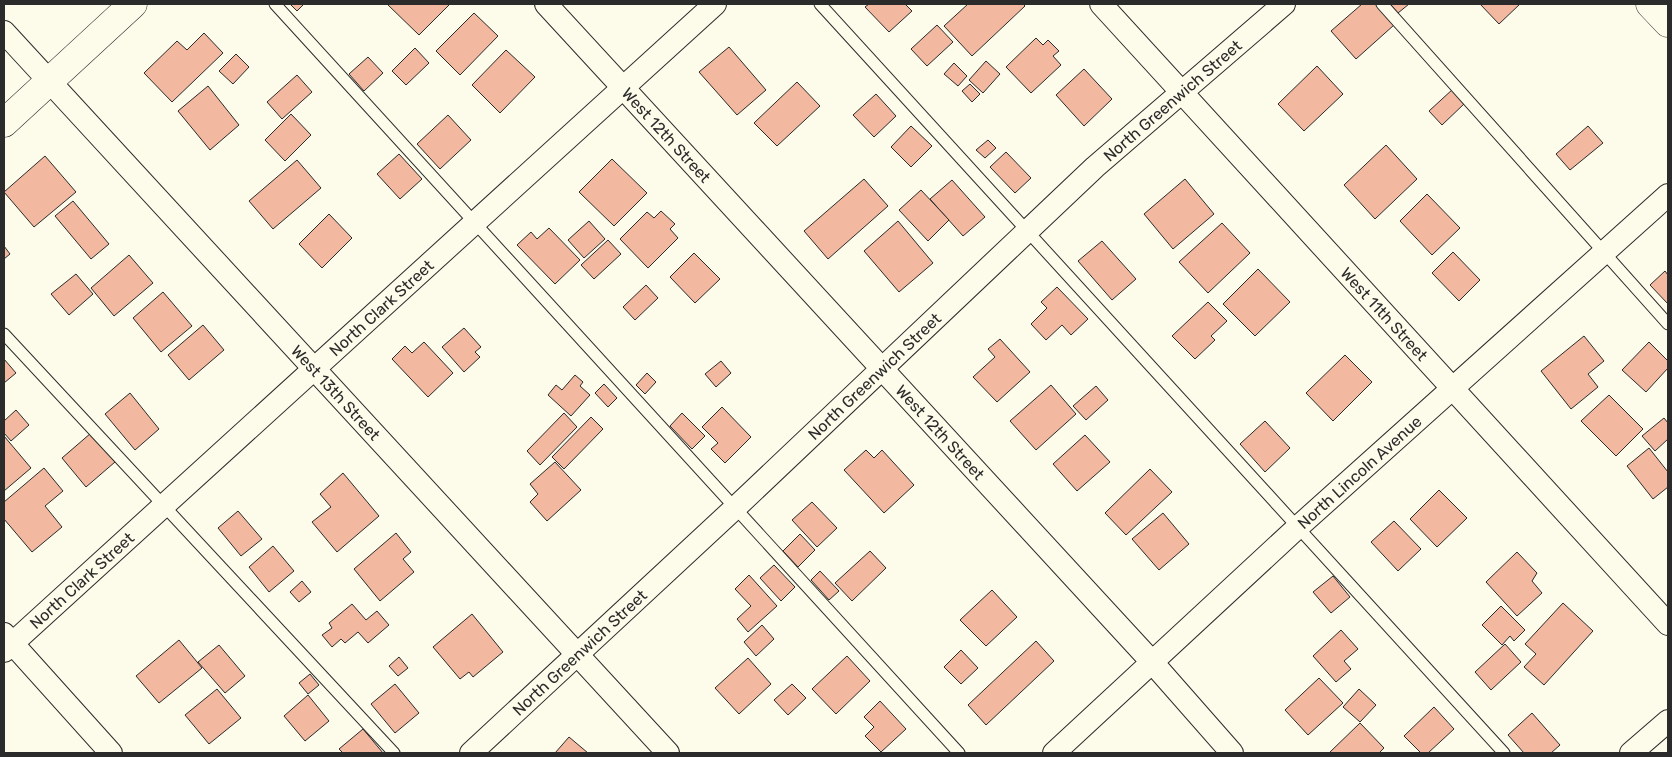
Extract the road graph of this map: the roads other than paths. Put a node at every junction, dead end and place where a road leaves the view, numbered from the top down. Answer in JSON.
{"nodes":[{"id":1,"x":133,"y":4,"type":"edge"},
{"id":2,"x":275,"y":4,"type":"edge"},
{"id":3,"x":546,"y":4,"type":"edge"},
{"id":4,"x":715,"y":4,"type":"edge"},
{"id":5,"x":820,"y":4,"type":"edge"},
{"id":6,"x":1101,"y":4,"type":"edge"},
{"id":7,"x":1284,"y":4,"type":"edge"},
{"id":8,"x":1382,"y":4,"type":"edge"},
{"id":9,"x":1650,"y":4,"type":"edge"},
{"id":10,"x":1668,"y":23,"type":"edge"},
{"id":11,"x":4,"y":32,"type":"edge"},
{"id":12,"x":49,"y":82,"type":"junction"},
{"id":13,"x":622,"y":88,"type":"junction"},
{"id":14,"x":1182,"y":91,"type":"junction"},
{"id":15,"x":4,"y":123,"type":"edge"},
{"id":16,"x":1668,"y":195,"type":"edge"},
{"id":17,"x":474,"y":222,"type":"junction"},
{"id":18,"x":1027,"y":231,"type":"junction"},
{"id":19,"x":1603,"y":252,"type":"junction"},
{"id":20,"x":1668,"y":324,"type":"edge"},
{"id":21,"x":4,"y":334,"type":"edge"},
{"id":22,"x":314,"y":368,"type":"junction"},
{"id":23,"x":882,"y":369,"type":"junction"},
{"id":24,"x":1453,"y":388,"type":"junction"},
{"id":25,"x":164,"y":505,"type":"junction"},
{"id":26,"x":735,"y":508,"type":"junction"},
{"id":27,"x":1298,"y":527,"type":"junction"},
{"id":28,"x":1668,"y":624,"type":"edge"},
{"id":29,"x":6,"y":643,"type":"edge"},
{"id":30,"x":578,"y":655,"type":"junction"},
{"id":31,"x":1152,"y":662,"type":"junction"},
{"id":32,"x":1668,"y":721,"type":"edge"},
{"id":33,"x":111,"y":753,"type":"edge"},
{"id":34,"x":394,"y":753,"type":"edge"},
{"id":35,"x":471,"y":753,"type":"edge"},
{"id":36,"x":668,"y":753,"type":"edge"},
{"id":37,"x":959,"y":753,"type":"edge"},
{"id":38,"x":1054,"y":753,"type":"edge"},
{"id":39,"x":1232,"y":753,"type":"edge"},
{"id":40,"x":1504,"y":753,"type":"edge"},
{"id":41,"x":1631,"y":753,"type":"edge"}],
"edges":[{"from":1,"to":12,"type":"main road"},
{"from":2,"to":17,"type":"lane"},
{"from":3,"to":13,"type":"street","name":"West 12th Street"},
{"from":4,"to":13,"type":"street","name":"North Clark Street"},
{"from":5,"to":18,"type":"lane"},
{"from":6,"to":14,"type":"street","name":"West 11th Street"},
{"from":7,"to":14,"type":"street","name":"North Greenwich Street"},
{"from":8,"to":19,"type":"lane"},
{"from":9,"to":10,"type":"main road"},
{"from":11,"to":12,"type":"street","name":"West 13th Street"},
{"from":12,"to":15,"type":"main road"},
{"from":12,"to":22,"type":"street","name":"West 13th Street"},
{"from":13,"to":17,"type":"street","name":"North Clark Street"},
{"from":13,"to":23,"type":"street","name":"West 12th Street"},
{"from":14,"to":18,"type":"street","name":"North Greenwich Street"},
{"from":14,"to":24,"type":"street","name":"West 11th Street"},
{"from":16,"to":19,"type":"street","name":"North Lincoln Avenue"},
{"from":17,"to":22,"type":"street","name":"North Clark Street"},
{"from":17,"to":26,"type":"lane"},
{"from":18,"to":23,"type":"street","name":"North Greenwich Street"},
{"from":18,"to":27,"type":"lane"},
{"from":19,"to":20,"type":"lane"},
{"from":19,"to":24,"type":"street","name":"North Lincoln Avenue"},
{"from":21,"to":25,"type":"lane"},
{"from":22,"to":25,"type":"street","name":"North Clark Street"},
{"from":22,"to":30,"type":"street","name":"West 13th Street"},
{"from":23,"to":26,"type":"street","name":"North Greenwich Street"},
{"from":23,"to":31,"type":"street","name":"West 12th Street"},
{"from":24,"to":27,"type":"street","name":"North Lincoln Avenue"},
{"from":24,"to":28,"type":"street","name":"West 11th Street"},
{"from":25,"to":29,"type":"street","name":"North Clark Street"},
{"from":25,"to":34,"type":"lane"},
{"from":26,"to":30,"type":"street","name":"North Greenwich Street"},
{"from":26,"to":37,"type":"lane"},
{"from":27,"to":31,"type":"street","name":"North Lincoln Avenue"},
{"from":27,"to":40,"type":"lane"},
{"from":29,"to":33,"type":"street"},
{"from":30,"to":35,"type":"street","name":"North Greenwich Street"},
{"from":30,"to":36,"type":"street","name":"West 13th Street"},
{"from":31,"to":38,"type":"street","name":"North Lincoln Avenue"},
{"from":31,"to":39,"type":"street","name":"West 12th Street"},
{"from":32,"to":41,"type":"street"}]}
